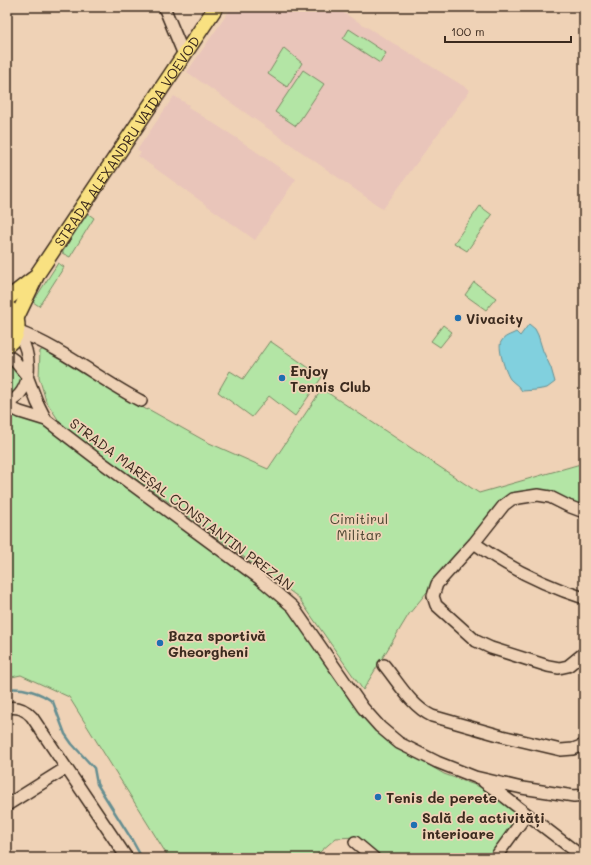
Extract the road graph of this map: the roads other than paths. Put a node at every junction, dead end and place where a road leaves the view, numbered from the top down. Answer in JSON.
{"nodes":[{"id":1,"x":164,"y":7,"type":"edge"},
{"id":2,"x":216,"y":7,"type":"edge"},
{"id":3,"x":184,"y":55,"type":"junction"},
{"id":4,"x":38,"y":275,"type":"junction"},
{"id":5,"x":7,"y":299,"type":"edge"},
{"id":6,"x":7,"y":308,"type":"edge"},
{"id":7,"x":17,"y":326,"type":"junction"},
{"id":8,"x":7,"y":345,"type":"edge"},
{"id":9,"x":7,"y":355,"type":"edge"},
{"id":10,"x":27,"y":376,"type":"junction"},
{"id":11,"x":141,"y":402,"type":"dead end"},
{"id":12,"x":7,"y":403,"type":"edge"},
{"id":13,"x":7,"y":406,"type":"edge"},
{"id":14,"x":46,"y":420,"type":"junction"},
{"id":15,"x":584,"y":512,"type":"edge"},
{"id":16,"x":474,"y":543,"type":"junction"},
{"id":17,"x":584,"y":598,"type":"edge"},
{"id":18,"x":584,"y":653,"type":"edge"},
{"id":19,"x":384,"y":665,"type":"dead end"},
{"id":20,"x":7,"y":708,"type":"edge"},
{"id":21,"x":584,"y":745,"type":"edge"},
{"id":22,"x":66,"y":768,"type":"junction"},
{"id":23,"x":475,"y":777,"type":"junction"},
{"id":24,"x":584,"y":795,"type":"edge"},
{"id":25,"x":7,"y":805,"type":"edge"},
{"id":26,"x":527,"y":814,"type":"junction"},
{"id":27,"x":355,"y":842,"type":"dead end"},
{"id":28,"x":125,"y":857,"type":"edge"},
{"id":29,"x":374,"y":858,"type":"edge"},
{"id":30,"x":495,"y":858,"type":"edge"},
{"id":31,"x":584,"y":858,"type":"edge"}],
"edges":[{"from":1,"to":3,"type":"street"},
{"from":2,"to":3,"type":"main road","name":"STRADA ALEXANDRU VAIDA VOEVOD"},
{"from":3,"to":4,"type":"main road","name":"STRADA ALEXANDRU VAIDA VOEVOD"},
{"from":4,"to":5,"type":"main road","name":"STRADA ALEXANDRU VAIDA VOEVOD"},
{"from":4,"to":7,"type":"main road","name":"STRADA ALEXANDRU VAIDA VOEVOD"},
{"from":6,"to":7,"type":"main road"},
{"from":7,"to":8,"type":"main road","name":"STRADA ALEXANDRU VAIDA VOEVOD"},
{"from":7,"to":10,"type":"street","name":"STRADA MAREȘAL CONSTANTIN PREZAN"},
{"from":7,"to":11,"type":"street"},
{"from":9,"to":10,"type":"street","name":"STRADA MAREȘAL CONSTANTIN PREZAN"},
{"from":10,"to":12,"type":"street"},
{"from":10,"to":14,"type":"street","name":"STRADA MAREȘAL CONSTANTIN PREZAN"},
{"from":13,"to":14,"type":"street"},
{"from":14,"to":23,"type":"street","name":"STRADA MAREȘAL CONSTANTIN PREZAN"},
{"from":15,"to":16,"type":"street"},
{"from":16,"to":17,"type":"street"},
{"from":16,"to":18,"type":"street"},
{"from":19,"to":21,"type":"street"},
{"from":20,"to":22,"type":"street"},
{"from":22,"to":25,"type":"street"},
{"from":22,"to":28,"type":"street"},
{"from":23,"to":24,"type":"street","name":"STRADA MAREȘAL CONSTANTIN PREZAN"},
{"from":23,"to":26,"type":"street"},
{"from":26,"to":30,"type":"street"},
{"from":26,"to":31,"type":"street"},
{"from":27,"to":29,"type":"street"}]}
